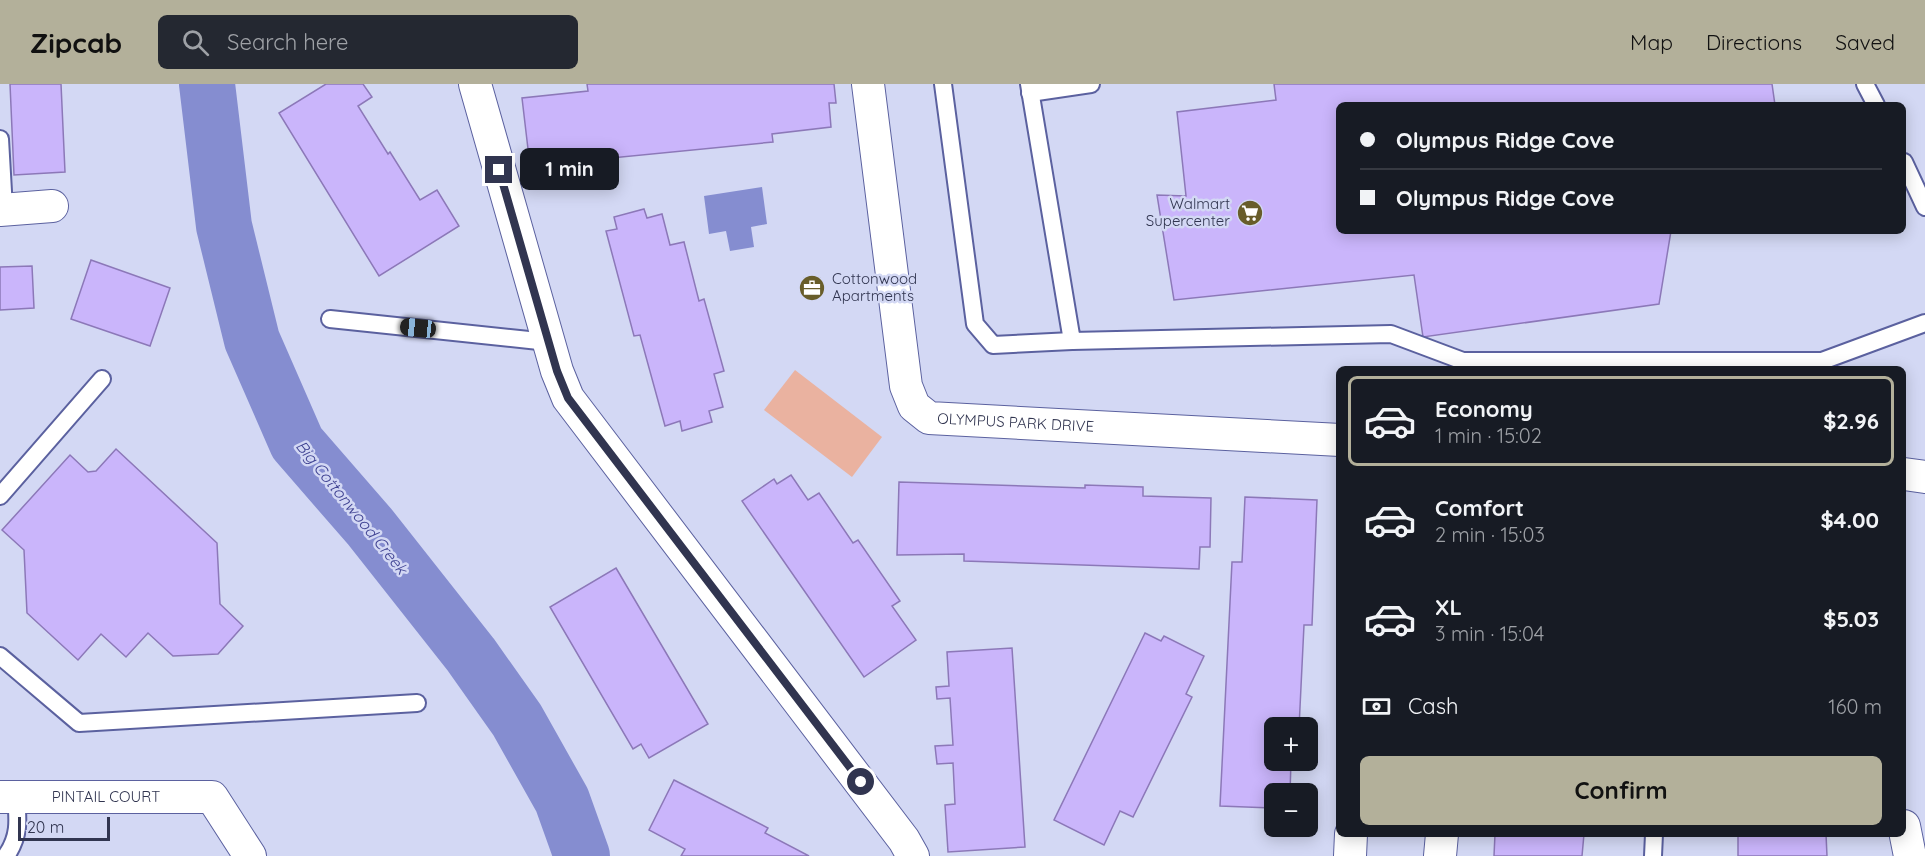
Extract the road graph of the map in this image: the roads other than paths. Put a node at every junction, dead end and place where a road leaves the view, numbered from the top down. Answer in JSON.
{"nodes":[{"id":1,"x":475,"y":84,"type":"edge"},
{"id":2,"x":868,"y":84,"type":"edge"},
{"id":3,"x":943,"y":84,"type":"edge"},
{"id":4,"x":1091,"y":84,"type":"edge"},
{"id":5,"x":1865,"y":84,"type":"edge"},
{"id":6,"x":1029,"y":88,"type":"edge"},
{"id":7,"x":1874,"y":102,"type":"edge"},
{"id":8,"x":0,"y":139,"type":"edge"},
{"id":9,"x":1906,"y":166,"type":"edge"},
{"id":10,"x":52,"y":206,"type":"dead end"},
{"id":11,"x":1925,"y":207,"type":"edge"},
{"id":12,"x":2,"y":209,"type":"edge"},
{"id":13,"x":330,"y":319,"type":"dead end"},
{"id":14,"x":1925,"y":322,"type":"edge"},
{"id":15,"x":1072,"y":341,"type":"junction"},
{"id":16,"x":548,"y":342,"type":"junction"},
{"id":17,"x":102,"y":380,"type":"dead end"},
{"id":18,"x":1336,"y":440,"type":"edge"},
{"id":19,"x":1906,"y":474,"type":"edge"},
{"id":20,"x":1925,"y":477,"type":"edge"},
{"id":21,"x":0,"y":496,"type":"edge"},
{"id":22,"x":0,"y":656,"type":"edge"},
{"id":23,"x":417,"y":703,"type":"dead end"},
{"id":24,"x":8,"y":797,"type":"edge"},
{"id":25,"x":1906,"y":836,"type":"edge"},
{"id":26,"x":1352,"y":837,"type":"edge"},
{"id":27,"x":1442,"y":837,"type":"edge"},
{"id":28,"x":1654,"y":837,"type":"edge"},
{"id":29,"x":6,"y":856,"type":"edge"},
{"id":30,"x":250,"y":856,"type":"edge"},
{"id":31,"x":913,"y":856,"type":"edge"},
{"id":32,"x":1350,"y":856,"type":"edge"},
{"id":33,"x":1440,"y":856,"type":"edge"},
{"id":34,"x":1653,"y":856,"type":"edge"},
{"id":35,"x":1910,"y":856,"type":"edge"}],
"edges":[{"from":1,"to":16,"type":"street"},
{"from":2,"to":18,"type":"street","name":"OLYMPUS PARK DRIVE"},
{"from":3,"to":15,"type":"lane"},
{"from":4,"to":6,"type":"lane"},
{"from":5,"to":7,"type":"lane"},
{"from":6,"to":15,"type":"lane"},
{"from":8,"to":12,"type":"lane"},
{"from":9,"to":11,"type":"lane"},
{"from":10,"to":12,"type":"street"},
{"from":13,"to":16,"type":"lane"},
{"from":14,"to":15,"type":"lane"},
{"from":16,"to":31,"type":"street"},
{"from":17,"to":21,"type":"lane"},
{"from":19,"to":20,"type":"street"},
{"from":22,"to":23,"type":"lane"},
{"from":24,"to":29,"type":"lane"},
{"from":24,"to":30,"type":"street","name":"PINTAIL COURT"},
{"from":25,"to":35,"type":"street"},
{"from":26,"to":32,"type":"street"},
{"from":27,"to":33,"type":"street"},
{"from":28,"to":34,"type":"lane"}]}
